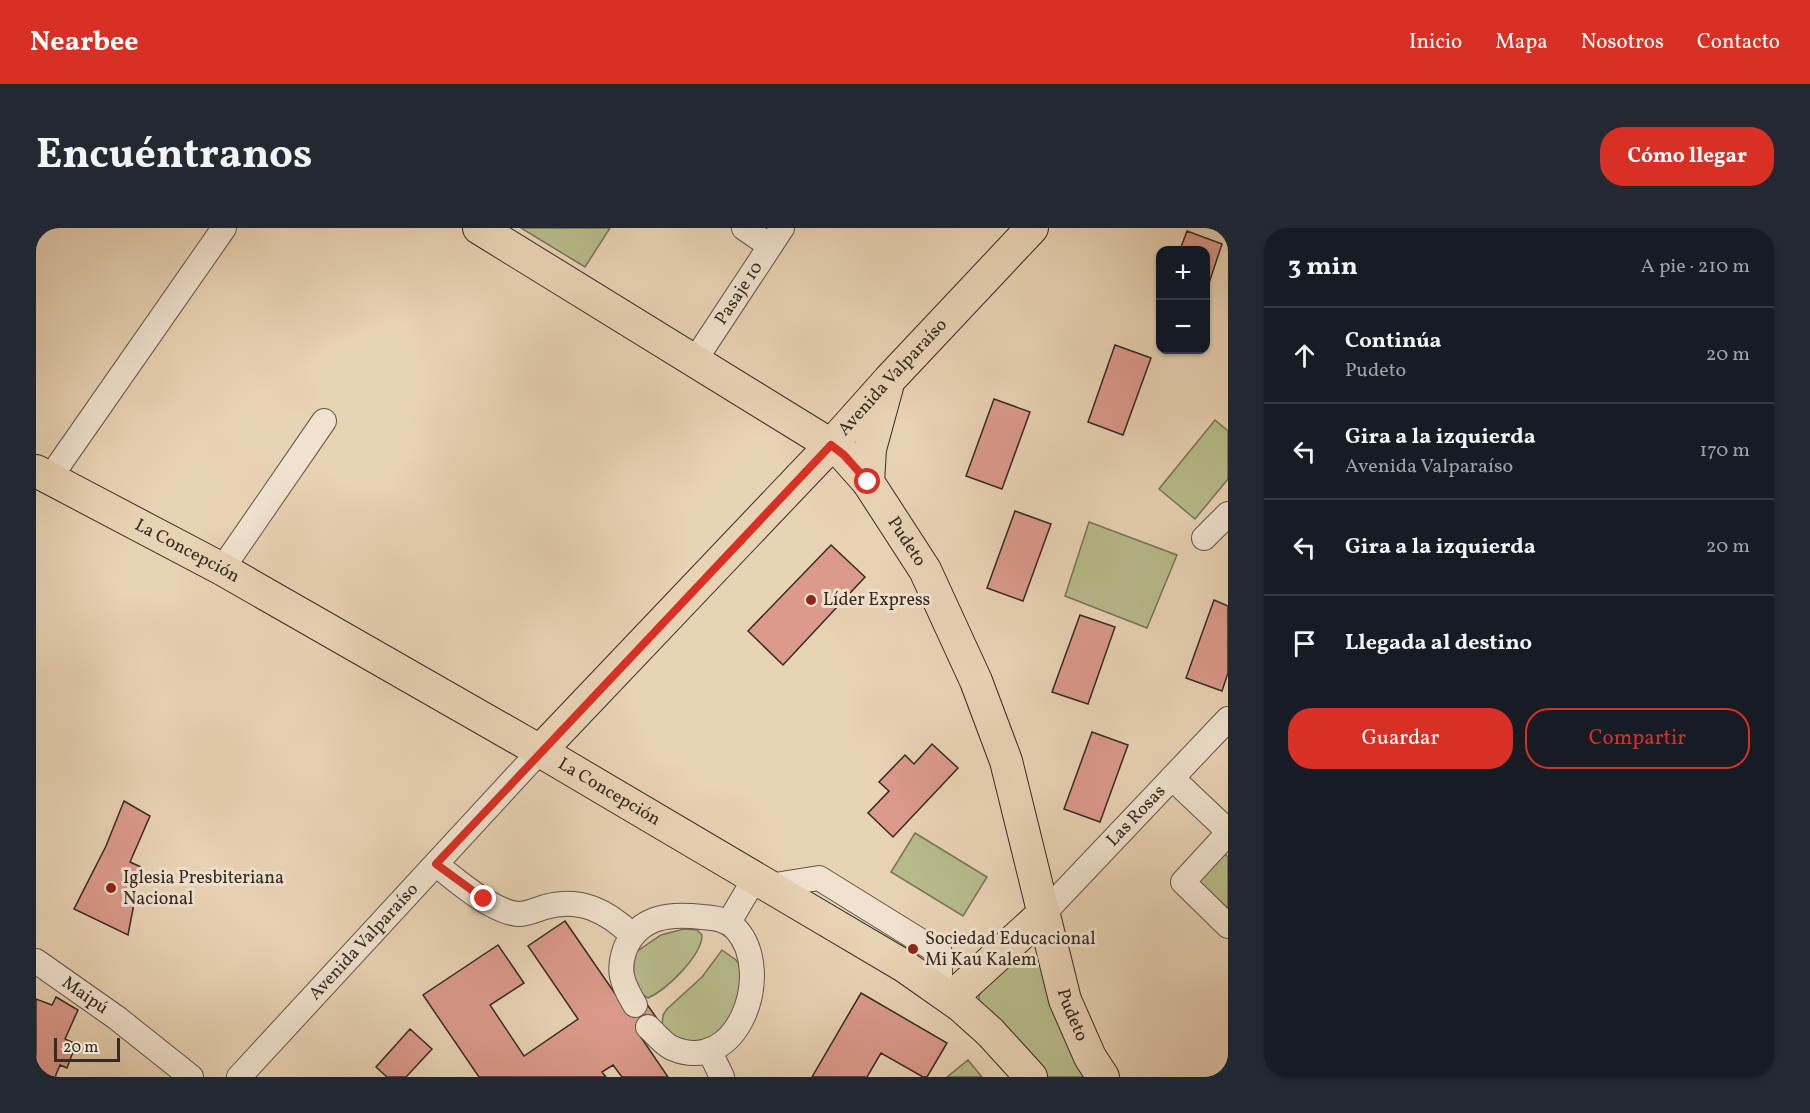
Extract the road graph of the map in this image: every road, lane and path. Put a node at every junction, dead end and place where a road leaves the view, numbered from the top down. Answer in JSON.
{"nodes":[{"id":1,"x":224,"y":228,"type":"edge"},
{"id":2,"x":744,"y":228,"type":"edge"},
{"id":3,"x":1023,"y":231,"type":"edge"},
{"id":4,"x":495,"y":232,"type":"edge"},
{"id":5,"x":776,"y":237,"type":"edge"},
{"id":6,"x":695,"y":360,"type":"junction"},
{"id":7,"x":889,"y":380,"type":"junction"},
{"id":8,"x":324,"y":421,"type":"dead end"},
{"id":9,"x":831,"y":445,"type":"junction"},
{"id":10,"x":43,"y":475,"type":"edge"},
{"id":11,"x":868,"y":482,"type":"junction"},
{"id":12,"x":1228,"y":514,"type":"edge"},
{"id":13,"x":1204,"y":538,"type":"dead end"},
{"id":14,"x":222,"y":569,"type":"junction"},
{"id":15,"x":1228,"y":720,"type":"edge"},
{"id":16,"x":540,"y":751,"type":"junction"},
{"id":17,"x":1172,"y":778,"type":"junction"},
{"id":18,"x":1228,"y":832,"type":"edge"},
{"id":19,"x":436,"y":864,"type":"junction"},
{"id":20,"x":762,"y":882,"type":"junction"},
{"id":21,"x":1044,"y":913,"type":"junction"},
{"id":22,"x":729,"y":922,"type":"junction"},
{"id":23,"x":1228,"y":926,"type":"edge"},
{"id":24,"x":632,"y":935,"type":"junction"},
{"id":25,"x":36,"y":961,"type":"edge"},
{"id":26,"x":946,"y":995,"type":"junction"},
{"id":27,"x":635,"y":1005,"type":"dead end"},
{"id":28,"x":648,"y":1027,"type":"dead end"},
{"id":29,"x":709,"y":1050,"type":"junction"},
{"id":30,"x":191,"y":1077,"type":"edge"},
{"id":31,"x":238,"y":1077,"type":"edge"},
{"id":32,"x":723,"y":1077,"type":"edge"},
{"id":33,"x":1031,"y":1077,"type":"edge"},
{"id":34,"x":1103,"y":1077,"type":"edge"}],
"edges":[{"from":1,"to":10,"type":"street"},
{"from":2,"to":5,"type":"street"},
{"from":3,"to":7,"type":"main road","name":"Avenida Valparaíso"},
{"from":4,"to":6,"type":"main road","name":"Pudeto"},
{"from":5,"to":6,"type":"street","name":"Pasaje 10"},
{"from":6,"to":9,"type":"main road","name":"Pudeto"},
{"from":7,"to":9,"type":"main road","name":"Avenida Valparaíso"},
{"from":7,"to":11,"type":"main road"},
{"from":8,"to":14,"type":"street"},
{"from":9,"to":11,"type":"main road","name":"Pudeto"},
{"from":9,"to":16,"type":"main road","name":"Avenida Valparaíso"},
{"from":10,"to":14,"type":"main road","name":"La Concepción"},
{"from":11,"to":21,"type":"main road","name":"Pudeto"},
{"from":12,"to":13,"type":"street"},
{"from":14,"to":16,"type":"main road","name":"La Concepción"},
{"from":15,"to":17,"type":"street","name":"Las Rosas"},
{"from":16,"to":19,"type":"street","name":"Avenida Valparaíso"},
{"from":16,"to":20,"type":"main road","name":"La Concepción"},
{"from":17,"to":18,"type":"street"},
{"from":17,"to":21,"type":"street","name":"Las Rosas"},
{"from":18,"to":23,"type":"street"},
{"from":19,"to":24,"type":"street"},
{"from":19,"to":31,"type":"street","name":"Avenida Valparaíso"},
{"from":20,"to":22,"type":"street"},
{"from":20,"to":26,"type":"main road","name":"La Concepción"},
{"from":21,"to":26,"type":"main road"},
{"from":21,"to":34,"type":"main road","name":"Pudeto"},
{"from":22,"to":24,"type":"street"},
{"from":22,"to":29,"type":"street"},
{"from":24,"to":27,"type":"street"},
{"from":25,"to":30,"type":"street","name":"Maipú"},
{"from":26,"to":33,"type":"main road","name":"La Concepción"},
{"from":28,"to":29,"type":"street"},
{"from":29,"to":32,"type":"street"}]}
